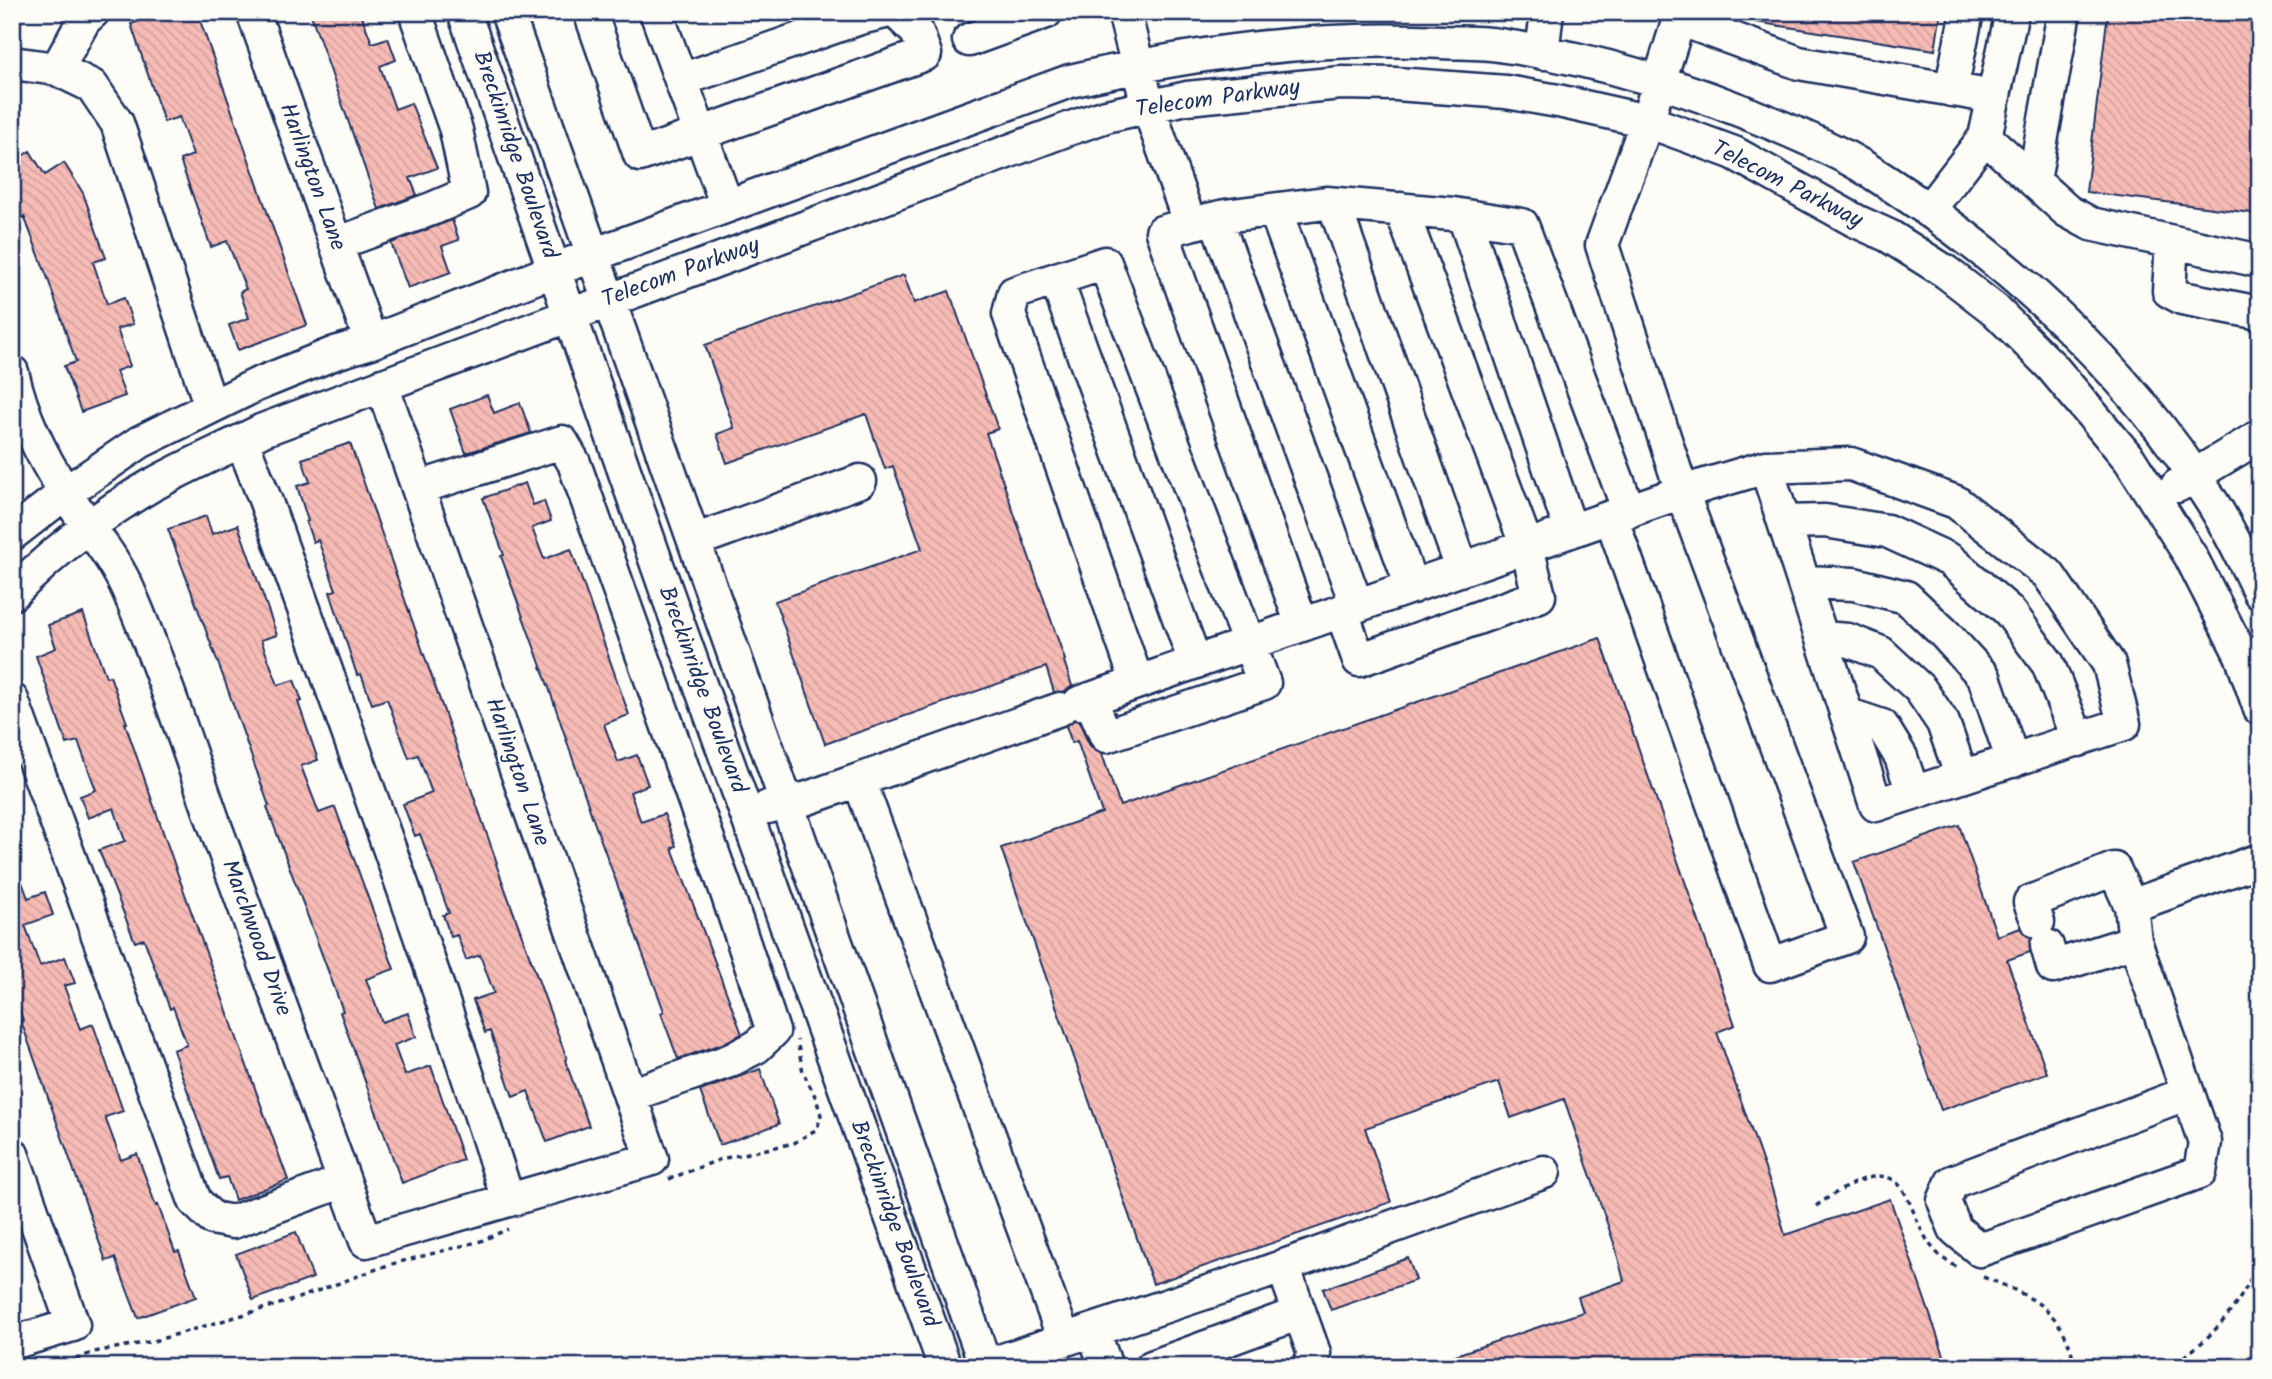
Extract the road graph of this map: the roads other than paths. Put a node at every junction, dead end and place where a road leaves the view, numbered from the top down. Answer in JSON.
{"nodes":[{"id":1,"x":93,"y":12,"type":"edge"},
{"id":2,"x":253,"y":12,"type":"edge"},
{"id":3,"x":415,"y":12,"type":"edge"},
{"id":4,"x":464,"y":12,"type":"edge"},
{"id":5,"x":507,"y":12,"type":"edge"},
{"id":6,"x":590,"y":12,"type":"edge"},
{"id":7,"x":656,"y":12,"type":"edge"},
{"id":8,"x":885,"y":12,"type":"edge"},
{"id":9,"x":896,"y":12,"type":"edge"},
{"id":10,"x":1046,"y":12,"type":"edge"},
{"id":11,"x":1124,"y":12,"type":"edge"},
{"id":12,"x":1547,"y":12,"type":"edge"},
{"id":13,"x":1967,"y":12,"type":"edge"},
{"id":14,"x":2012,"y":12,"type":"edge"},
{"id":15,"x":2064,"y":12,"type":"edge"},
{"id":16,"x":1676,"y":16,"type":"edge"},
{"id":17,"x":969,"y":40,"type":"dead end"},
{"id":18,"x":1542,"y":53,"type":"junction"},
{"id":19,"x":12,"y":63,"type":"edge"},
{"id":20,"x":1137,"y":66,"type":"junction"},
{"id":21,"x":57,"y":69,"type":"junction"},
{"id":22,"x":681,"y":80,"type":"junction"},
{"id":23,"x":1658,"y":82,"type":"junction"},
{"id":24,"x":1951,"y":90,"type":"junction"},
{"id":25,"x":1994,"y":97,"type":"junction"},
{"id":26,"x":1148,"y":106,"type":"junction"},
{"id":27,"x":1647,"y":121,"type":"junction"},
{"id":28,"x":700,"y":132,"type":"junction"},
{"id":29,"x":1985,"y":137,"type":"junction"},
{"id":30,"x":2034,"y":181,"type":"junction"},
{"id":31,"x":1334,"y":204,"type":"junction"},
{"id":32,"x":727,"y":206,"type":"junction"},
{"id":33,"x":1401,"y":209,"type":"junction"},
{"id":34,"x":1275,"y":210,"type":"junction"},
{"id":35,"x":1928,"y":211,"type":"junction"},
{"id":36,"x":1464,"y":216,"type":"junction"},
{"id":37,"x":1203,"y":221,"type":"junction"},
{"id":38,"x":2172,"y":242,"type":"junction"},
{"id":39,"x":336,"y":244,"type":"junction"},
{"id":40,"x":593,"y":255,"type":"junction"},
{"id":41,"x":2260,"y":261,"type":"edge"},
{"id":42,"x":555,"y":270,"type":"junction"},
{"id":43,"x":1056,"y":279,"type":"junction"},
{"id":44,"x":608,"y":301,"type":"junction"},
{"id":45,"x":2260,"y":313,"type":"edge"},
{"id":46,"x":569,"y":314,"type":"junction"},
{"id":47,"x":371,"y":342,"type":"junction"},
{"id":48,"x":12,"y":372,"type":"edge"},
{"id":49,"x":382,"y":385,"type":"junction"},
{"id":50,"x":211,"y":407,"type":"junction"},
{"id":51,"x":2260,"y":436,"type":"edge"},
{"id":52,"x":242,"y":441,"type":"junction"},
{"id":53,"x":1766,"y":467,"type":"junction"},
{"id":54,"x":2194,"y":476,"type":"junction"},
{"id":55,"x":860,"y":481,"type":"dead end"},
{"id":56,"x":418,"y":488,"type":"junction"},
{"id":57,"x":1682,"y":492,"type":"junction"},
{"id":58,"x":65,"y":493,"type":"junction"},
{"id":59,"x":2155,"y":500,"type":"junction"},
{"id":60,"x":1620,"y":514,"type":"junction"},
{"id":61,"x":1784,"y":522,"type":"junction"},
{"id":62,"x":89,"y":526,"type":"junction"},
{"id":63,"x":1571,"y":531,"type":"junction"},
{"id":64,"x":12,"y":534,"type":"edge"},
{"id":65,"x":694,"y":541,"type":"junction"},
{"id":66,"x":1527,"y":547,"type":"junction"},
{"id":67,"x":1462,"y":569,"type":"junction"},
{"id":68,"x":1804,"y":582,"type":"junction"},
{"id":69,"x":1412,"y":587,"type":"junction"},
{"id":70,"x":2260,"y":593,"type":"edge"},
{"id":71,"x":12,"y":594,"type":"edge"},
{"id":72,"x":1349,"y":609,"type":"junction"},
{"id":73,"x":1302,"y":625,"type":"junction"},
{"id":74,"x":1822,"y":638,"type":"junction"},
{"id":75,"x":1251,"y":643,"type":"junction"},
{"id":76,"x":1195,"y":662,"type":"junction"},
{"id":77,"x":1137,"y":682,"type":"junction"},
{"id":78,"x":12,"y":700,"type":"edge"},
{"id":79,"x":1076,"y":704,"type":"junction"},
{"id":80,"x":2260,"y":709,"type":"edge"},
{"id":81,"x":2078,"y":740,"type":"junction"},
{"id":82,"x":2013,"y":761,"type":"junction"},
{"id":83,"x":1962,"y":778,"type":"junction"},
{"id":84,"x":859,"y":780,"type":"junction"},
{"id":85,"x":786,"y":801,"type":"junction"},
{"id":86,"x":747,"y":814,"type":"junction"},
{"id":87,"x":2260,"y":860,"type":"edge"},
{"id":88,"x":2131,"y":906,"type":"junction"},
{"id":89,"x":2135,"y":941,"type":"junction"},
{"id":90,"x":2188,"y":1093,"type":"junction"},
{"id":91,"x":630,"y":1096,"type":"junction"},
{"id":92,"x":12,"y":1153,"type":"edge"},
{"id":93,"x":652,"y":1159,"type":"joint"},
{"id":94,"x":1544,"y":1172,"type":"dead end"},
{"id":95,"x":344,"y":1181,"type":"junction"},
{"id":96,"x":508,"y":1200,"type":"junction"},
{"id":97,"x":1283,"y":1266,"type":"junction"},
{"id":98,"x":1300,"y":1313,"type":"junction"},
{"id":99,"x":1079,"y":1335,"type":"junction"},
{"id":100,"x":12,"y":1343,"type":"edge"},
{"id":101,"x":984,"y":1366,"type":"edge"},
{"id":102,"x":945,"y":1367,"type":"edge"},
{"id":103,"x":1106,"y":1367,"type":"edge"},
{"id":104,"x":1152,"y":1367,"type":"edge"},
{"id":105,"x":1309,"y":1367,"type":"edge"}],
"edges":[{"from":1,"to":21,"type":"street"},
{"from":2,"to":39,"type":"street","name":"Harlington Lane"},
{"from":3,"to":39,"type":"street"},
{"from":4,"to":42,"type":"street","name":"Breckinridge Boulevard"},
{"from":5,"to":40,"type":"street","name":"Breckinridge Boulevard"},
{"from":6,"to":28,"type":"street"},
{"from":7,"to":22,"type":"street"},
{"from":8,"to":22,"type":"street"},
{"from":9,"to":28,"type":"street"},
{"from":10,"to":17,"type":"street"},
{"from":11,"to":20,"type":"street"},
{"from":12,"to":18,"type":"street"},
{"from":13,"to":24,"type":"street"},
{"from":14,"to":25,"type":"street"},
{"from":15,"to":30,"type":"street"},
{"from":16,"to":23,"type":"street"},
{"from":16,"to":24,"type":"street"},
{"from":18,"to":20,"type":"street","name":"Telecom Parkway"},
{"from":18,"to":23,"type":"street","name":"Telecom Parkway"},
{"from":19,"to":21,"type":"street"},
{"from":20,"to":26,"type":"street"},
{"from":20,"to":32,"type":"street","name":"Telecom Parkway"},
{"from":21,"to":50,"type":"street"},
{"from":22,"to":28,"type":"street"},
{"from":23,"to":27,"type":"street"},
{"from":23,"to":35,"type":"street","name":"Telecom Parkway"},
{"from":24,"to":25,"type":"street"},
{"from":25,"to":29,"type":"street"},
{"from":26,"to":27,"type":"street","name":"Telecom Parkway"},
{"from":26,"to":37,"type":"street"},
{"from":26,"to":44,"type":"street","name":"Telecom Parkway"},
{"from":27,"to":57,"type":"street"},
{"from":27,"to":59,"type":"street","name":"Telecom Parkway"},
{"from":28,"to":32,"type":"street"},
{"from":29,"to":30,"type":"street"},
{"from":29,"to":35,"type":"street"},
{"from":30,"to":38,"type":"street"},
{"from":31,"to":33,"type":"street"},
{"from":31,"to":34,"type":"street"},
{"from":31,"to":67,"type":"street"},
{"from":32,"to":40,"type":"street","name":"Telecom Parkway"},
{"from":33,"to":36,"type":"street"},
{"from":33,"to":66,"type":"street"},
{"from":34,"to":37,"type":"street"},
{"from":34,"to":69,"type":"street"},
{"from":35,"to":54,"type":"street","name":"Telecom Parkway"},
{"from":36,"to":60,"type":"street"},
{"from":36,"to":63,"type":"street"},
{"from":37,"to":72,"type":"street"},
{"from":37,"to":73,"type":"street"},
{"from":38,"to":41,"type":"street"},
{"from":38,"to":45,"type":"street"},
{"from":39,"to":47,"type":"street","name":"Harlington Lane"},
{"from":40,"to":42,"type":"street","name":"Telecom Parkway"},
{"from":40,"to":44,"type":"street","name":"Breckinridge Boulevard"},
{"from":42,"to":46,"type":"street","name":"Breckinridge Boulevard"},
{"from":42,"to":47,"type":"street","name":"Telecom Parkway"},
{"from":43,"to":75,"type":"street"},
{"from":43,"to":76,"type":"street"},
{"from":43,"to":77,"type":"street"},
{"from":44,"to":46,"type":"street","name":"Telecom Parkway"},
{"from":44,"to":65,"type":"street","name":"Breckinridge Boulevard"},
{"from":46,"to":49,"type":"street","name":"Telecom Parkway"},
{"from":46,"to":86,"type":"street","name":"Breckinridge Boulevard"},
{"from":47,"to":50,"type":"street","name":"Telecom Parkway"},
{"from":48,"to":58,"type":"street","name":"Marchwood Drive"},
{"from":49,"to":52,"type":"street","name":"Telecom Parkway"},
{"from":49,"to":56,"type":"street","name":"Harlington Lane"},
{"from":50,"to":58,"type":"street","name":"Telecom Parkway"},
{"from":51,"to":54,"type":"street"},
{"from":52,"to":62,"type":"street","name":"Telecom Parkway"},
{"from":52,"to":96,"type":"street"},
{"from":53,"to":57,"type":"street"},
{"from":53,"to":61,"type":"street"},
{"from":53,"to":81,"type":"street"},
{"from":54,"to":59,"type":"street"},
{"from":54,"to":70,"type":"street","name":"Telecom Parkway"},
{"from":55,"to":65,"type":"street"},
{"from":56,"to":91,"type":"street","name":"Harlington Lane"},
{"from":56,"to":91,"type":"street"},
{"from":57,"to":60,"type":"street"},
{"from":57,"to":60,"type":"street"},
{"from":58,"to":62,"type":"street","name":"Marchwood Drive"},
{"from":58,"to":64,"type":"street","name":"Telecom Parkway"},
{"from":59,"to":80,"type":"street","name":"Telecom Parkway"},
{"from":60,"to":63,"type":"street"},
{"from":61,"to":68,"type":"street"},
{"from":61,"to":81,"type":"street"},
{"from":62,"to":71,"type":"street","name":"Telecom Parkway"},
{"from":62,"to":95,"type":"street","name":"Marchwood Drive"},
{"from":63,"to":66,"type":"street"},
{"from":65,"to":85,"type":"street","name":"Breckinridge Boulevard"},
{"from":66,"to":67,"type":"street"},
{"from":66,"to":72,"type":"street"},
{"from":67,"to":69,"type":"street"},
{"from":68,"to":74,"type":"street"},
{"from":68,"to":82,"type":"street"},
{"from":69,"to":72,"type":"street"},
{"from":72,"to":73,"type":"street"},
{"from":73,"to":75,"type":"street"},
{"from":74,"to":83,"type":"street"},
{"from":74,"to":83,"type":"street"},
{"from":75,"to":76,"type":"street"},
{"from":75,"to":79,"type":"street"},
{"from":76,"to":77,"type":"street"},
{"from":77,"to":79,"type":"street"},
{"from":78,"to":95,"type":"street"},
{"from":79,"to":84,"type":"street"},
{"from":81,"to":82,"type":"street"},
{"from":82,"to":83,"type":"street"},
{"from":84,"to":85,"type":"street"},
{"from":84,"to":99,"type":"street"},
{"from":85,"to":86,"type":"street"},
{"from":85,"to":101,"type":"street","name":"Breckinridge Boulevard"},
{"from":86,"to":102,"type":"street","name":"Breckinridge Boulevard"},
{"from":87,"to":88,"type":"street"},
{"from":88,"to":89,"type":"street"},
{"from":88,"to":89,"type":"street"},
{"from":89,"to":90,"type":"street"},
{"from":90,"to":90,"type":"street"},
{"from":91,"to":93,"type":"street","name":"Harlington Lane"},
{"from":92,"to":100,"type":"street"},
{"from":93,"to":96,"type":"street","name":"Marchwood Drive"},
{"from":94,"to":97,"type":"street"},
{"from":95,"to":96,"type":"street","name":"Marchwood Drive"},
{"from":97,"to":98,"type":"street"},
{"from":97,"to":99,"type":"street"},
{"from":98,"to":104,"type":"street"},
{"from":98,"to":105,"type":"street"},
{"from":99,"to":101,"type":"street"},
{"from":99,"to":103,"type":"street"}]}
